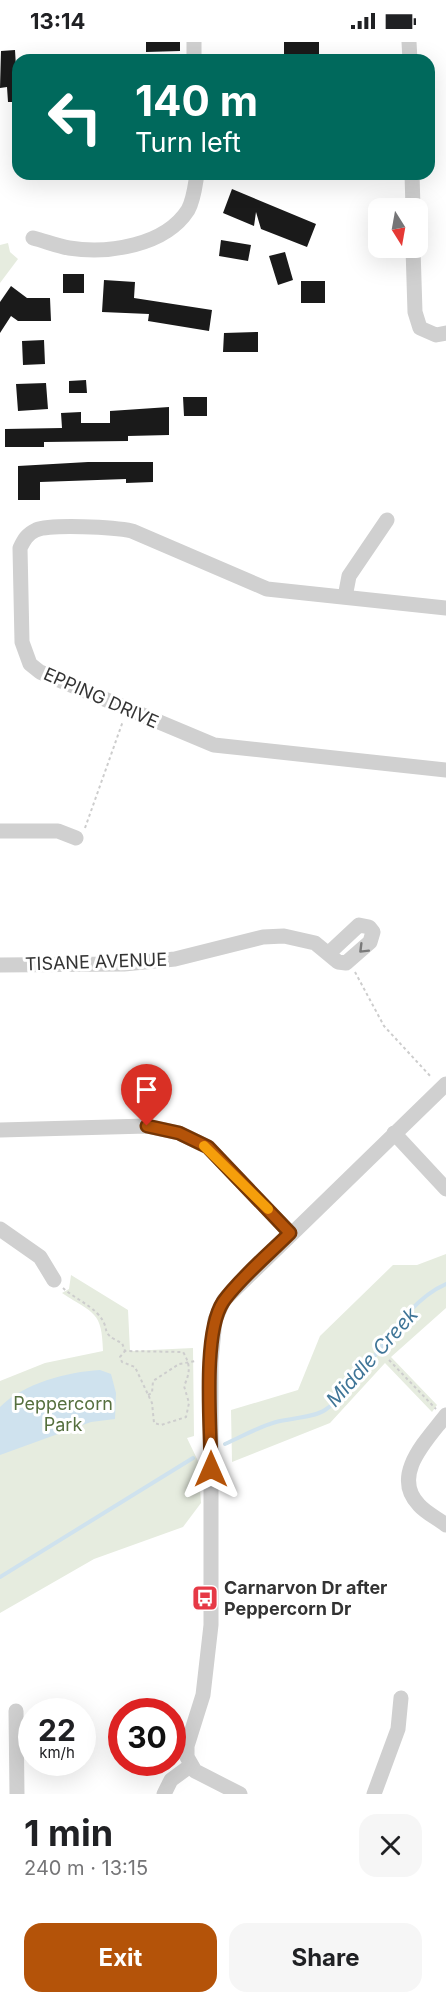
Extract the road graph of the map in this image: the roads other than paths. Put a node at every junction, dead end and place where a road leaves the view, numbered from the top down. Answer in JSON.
{"nodes":[{"id":1,"x":196,"y":180,"type":"edge"},
{"id":2,"x":412,"y":180,"type":"edge"},
{"id":3,"x":413,"y":198,"type":"edge"},
{"id":4,"x":33,"y":238,"type":"dead end"},
{"id":5,"x":413,"y":258,"type":"edge"},
{"id":6,"x":446,"y":333,"type":"edge"},
{"id":7,"x":387,"y":520,"type":"dead end"},
{"id":8,"x":345,"y":597,"type":"junction"},
{"id":9,"x":446,"y":608,"type":"edge"},
{"id":10,"x":446,"y":770,"type":"edge"},
{"id":11,"x":0,"y":831,"type":"edge"},
{"id":12,"x":76,"y":838,"type":"road end"},
{"id":13,"x":329,"y":953,"type":"junction"},
{"id":14,"x":0,"y":965,"type":"edge"},
{"id":15,"x":444,"y":1086,"type":"edge"},
{"id":16,"x":0,"y":1130,"type":"edge"},
{"id":17,"x":394,"y":1134,"type":"junction"},
{"id":18,"x":446,"y":1189,"type":"edge"},
{"id":19,"x":0,"y":1229,"type":"edge"},
{"id":20,"x":290,"y":1233,"type":"junction"},
{"id":21,"x":54,"y":1280,"type":"road end"},
{"id":22,"x":445,"y":1416,"type":"edge"},
{"id":23,"x":446,"y":1524,"type":"edge"},
{"id":24,"x":401,"y":1698,"type":"dead end"},
{"id":25,"x":16,"y":1711,"type":"dead end"},
{"id":26,"x":190,"y":1766,"type":"junction"},
{"id":27,"x":17,"y":1794,"type":"edge"},
{"id":28,"x":164,"y":1794,"type":"edge"},
{"id":29,"x":240,"y":1794,"type":"edge"},
{"id":30,"x":374,"y":1794,"type":"edge"}],
"edges":[{"from":1,"to":4,"type":"street"},
{"from":2,"to":3,"type":"street"},
{"from":5,"to":6,"type":"street"},
{"from":7,"to":8,"type":"street"},
{"from":8,"to":9,"type":"street","name":"EPPING DRIVE"},
{"from":8,"to":10,"type":"street","name":"EPPING DRIVE"},
{"from":11,"to":12,"type":"street"},
{"from":13,"to":13,"type":"street","name":"TISANE AVENUE","one_way":true},
{"from":13,"to":14,"type":"street","name":"TISANE AVENUE"},
{"from":15,"to":17,"type":"street"},
{"from":16,"to":20,"type":"street"},
{"from":17,"to":18,"type":"street"},
{"from":17,"to":20,"type":"street"},
{"from":19,"to":21,"type":"street"},
{"from":20,"to":26,"type":"street"},
{"from":22,"to":23,"type":"street"},
{"from":24,"to":30,"type":"street"},
{"from":25,"to":27,"type":"street"},
{"from":26,"to":28,"type":"street"},
{"from":26,"to":29,"type":"street"}]}
